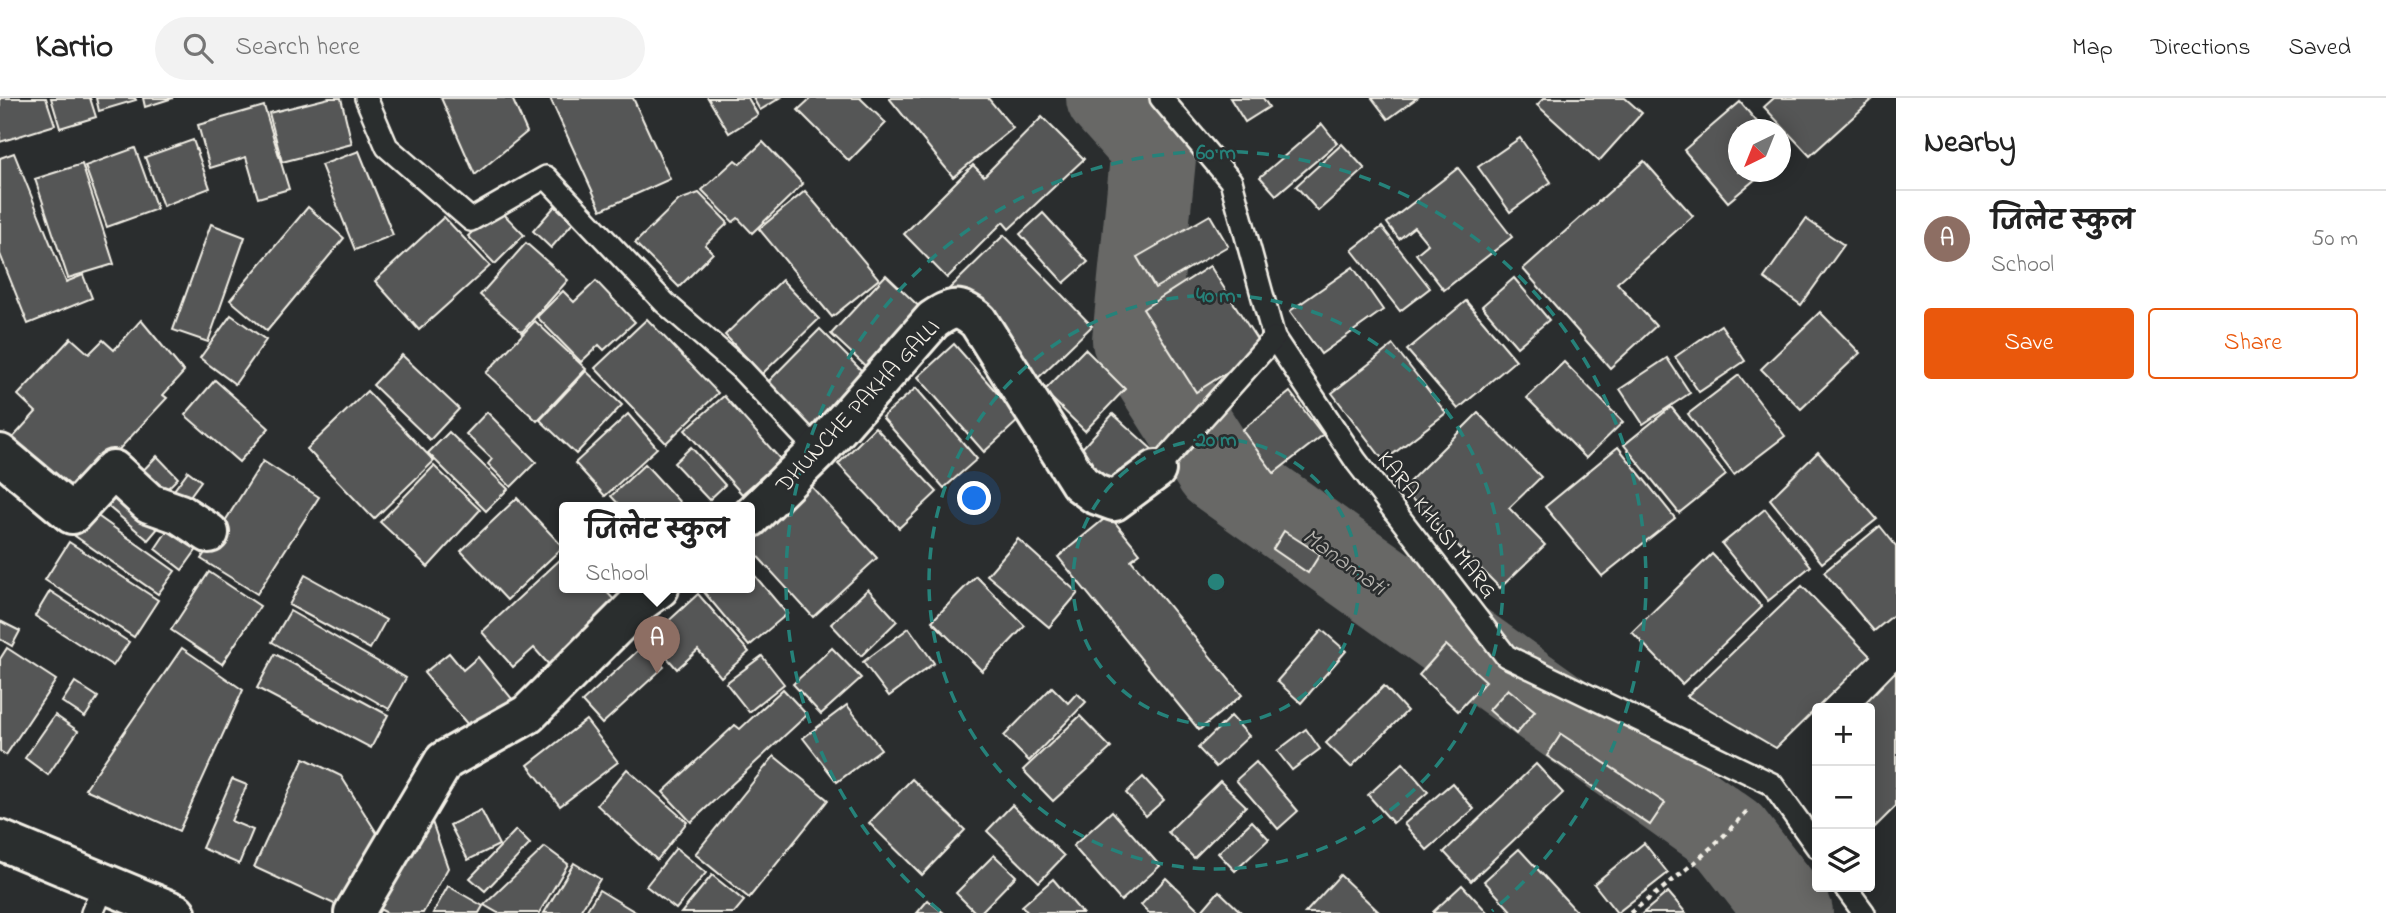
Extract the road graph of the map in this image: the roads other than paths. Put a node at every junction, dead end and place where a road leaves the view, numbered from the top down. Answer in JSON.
{"nodes":[{"id":1,"x":366,"y":98,"type":"edge"},
{"id":2,"x":1161,"y":98,"type":"edge"},
{"id":3,"x":1274,"y":338,"type":"junction"},
{"id":4,"x":818,"y":451,"type":"junction"},
{"id":5,"x":0,"y":454,"type":"edge"},
{"id":6,"x":1156,"y":470,"type":"joint"},
{"id":7,"x":755,"y":513,"type":"edge"},
{"id":8,"x":209,"y":534,"type":"dead end"},
{"id":9,"x":652,"y":593,"type":"edge"},
{"id":10,"x":0,"y":840,"type":"edge"},
{"id":11,"x":1812,"y":840,"type":"edge"},
{"id":12,"x":1849,"y":892,"type":"edge"},
{"id":13,"x":98,"y":899,"type":"edge"},
{"id":14,"x":176,"y":913,"type":"edge"},
{"id":15,"x":354,"y":913,"type":"edge"},
{"id":16,"x":1864,"y":913,"type":"edge"}],
"edges":[{"from":1,"to":4,"type":"lane"},
{"from":2,"to":3,"type":"lane","name":"KARA KHUSI MARG"},
{"from":3,"to":6,"type":"lane"},
{"from":3,"to":11,"type":"lane","name":"KARA KHUSI MARG"},
{"from":4,"to":6,"type":"main road","name":"DHUNCHE PAKHA GALLI"},
{"from":4,"to":7,"type":"main road","name":"DHUNCHE PAKHA GALLI"},
{"from":5,"to":8,"type":"main road"},
{"from":9,"to":15,"type":"main road"},
{"from":10,"to":13,"type":"main road"},
{"from":12,"to":16,"type":"lane"},
{"from":13,"to":14,"type":"main road"}]}
